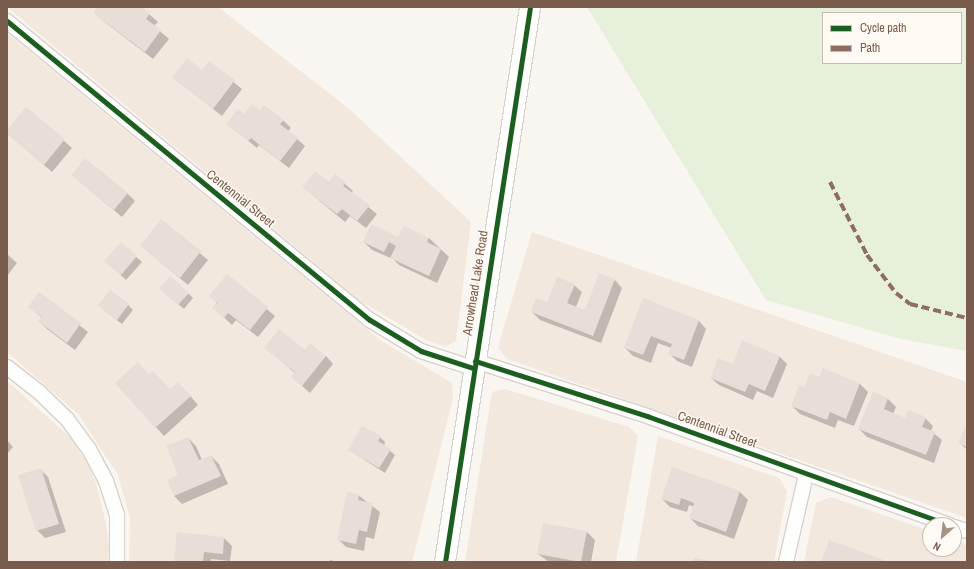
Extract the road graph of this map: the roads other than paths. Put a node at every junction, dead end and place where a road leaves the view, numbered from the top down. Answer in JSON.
{"nodes":[{"id":1,"x":530,"y":7,"type":"edge"},
{"id":2,"x":7,"y":21,"type":"edge"},
{"id":3,"x":474,"y":364,"type":"junction"},
{"id":4,"x":7,"y":367,"type":"edge"},
{"id":5,"x":806,"y":474,"type":"junction"},
{"id":6,"x":927,"y":517,"type":"edge"},
{"id":7,"x":117,"y":562,"type":"edge"},
{"id":8,"x":445,"y":562,"type":"edge"},
{"id":9,"x":786,"y":562,"type":"edge"}],
"edges":[{"from":1,"to":3,"type":"main road","name":"Arrowhead Lake Road"},
{"from":2,"to":3,"type":"street","name":"Centennial Street"},
{"from":3,"to":5,"type":"street","name":"Centennial Street"},
{"from":3,"to":8,"type":"main road","name":"Arrowhead Lake Road"},
{"from":4,"to":7,"type":"street"},
{"from":5,"to":6,"type":"street","name":"Centennial Street"},
{"from":5,"to":9,"type":"street"}]}
